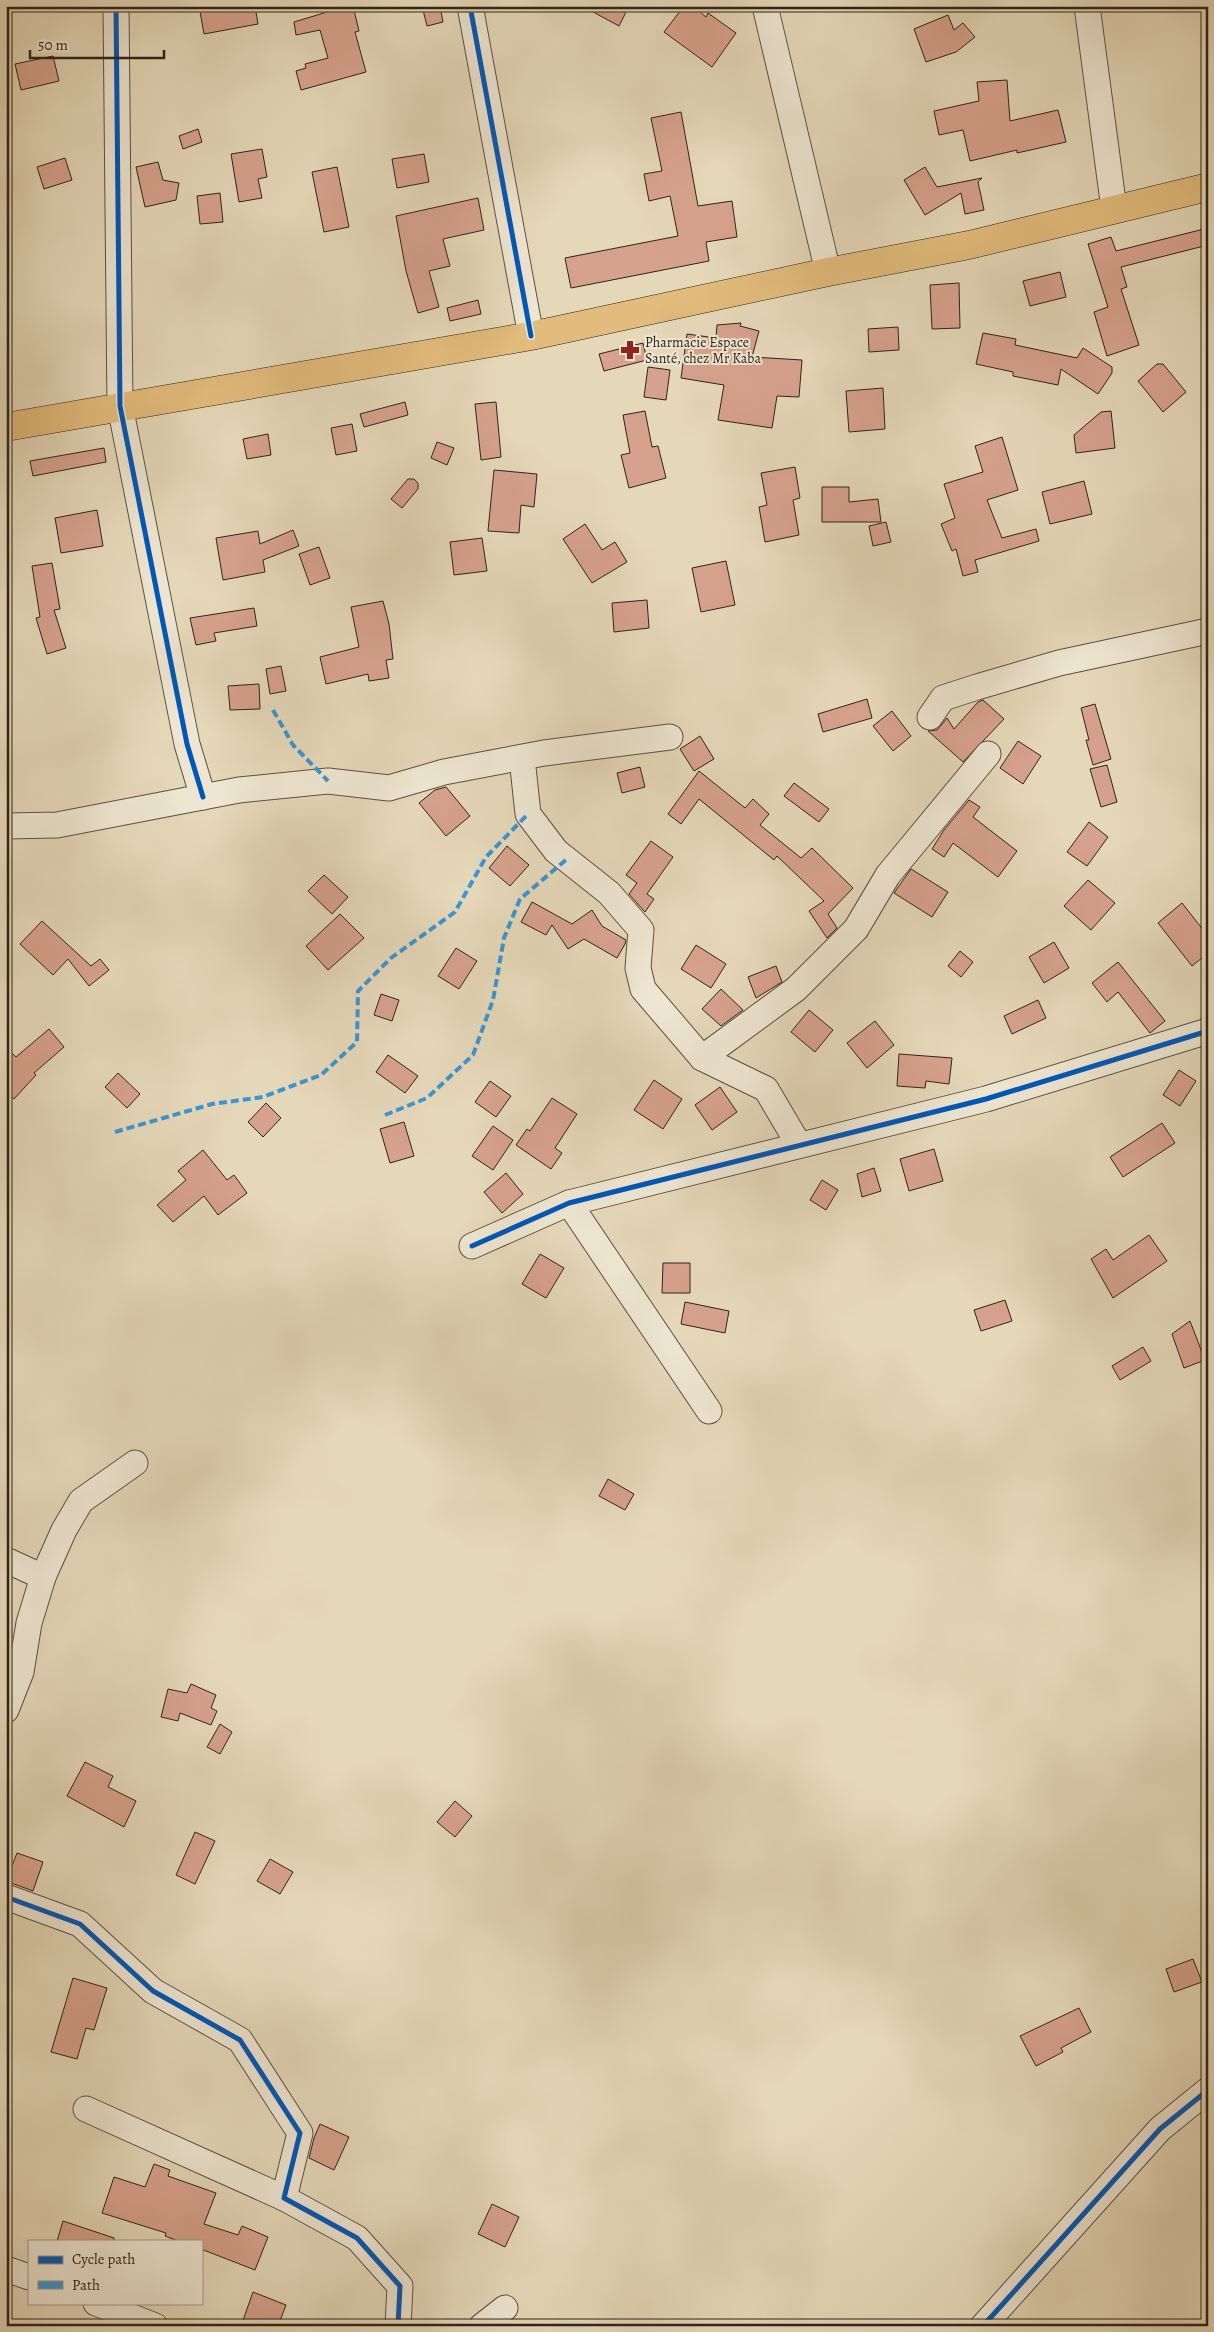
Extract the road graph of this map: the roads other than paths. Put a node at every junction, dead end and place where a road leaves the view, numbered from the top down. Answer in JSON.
{"nodes":[{"id":1,"x":116,"y":6,"type":"edge"},
{"id":2,"x":470,"y":6,"type":"edge"},
{"id":3,"x":766,"y":6,"type":"edge"},
{"id":4,"x":1087,"y":6,"type":"edge"},
{"id":5,"x":1208,"y":187,"type":"edge"},
{"id":6,"x":1114,"y":209,"type":"junction"},
{"id":7,"x":828,"y":272,"type":"junction"},
{"id":8,"x":531,"y":336,"type":"junction"},
{"id":9,"x":120,"y":406,"type":"junction"},
{"id":10,"x":6,"y":427,"type":"edge"},
{"id":11,"x":1208,"y":631,"type":"edge"},
{"id":12,"x":930,"y":717,"type":"dead end"},
{"id":13,"x":670,"y":737,"type":"dead end"},
{"id":14,"x":988,"y":754,"type":"dead end"},
{"id":15,"x":522,"y":758,"type":"junction"},
{"id":16,"x":203,"y":797,"type":"junction"},
{"id":17,"x":6,"y":826,"type":"edge"},
{"id":18,"x":1208,"y":1031,"type":"edge"},
{"id":19,"x":702,"y":1058,"type":"junction"},
{"id":20,"x":799,"y":1145,"type":"junction"},
{"id":21,"x":568,"y":1203,"type":"junction"},
{"id":22,"x":472,"y":1246,"type":"dead end"},
{"id":23,"x":709,"y":1412,"type":"dead end"},
{"id":24,"x":135,"y":1463,"type":"dead end"},
{"id":25,"x":6,"y":1560,"type":"edge"},
{"id":26,"x":43,"y":1577,"type":"junction"},
{"id":27,"x":6,"y":1709,"type":"edge"},
{"id":28,"x":6,"y":1897,"type":"edge"},
{"id":29,"x":1208,"y":2090,"type":"edge"},
{"id":30,"x":86,"y":2109,"type":"dead end"},
{"id":31,"x":284,"y":2198,"type":"junction"},
{"id":32,"x":6,"y":2268,"type":"edge"},
{"id":33,"x":28,"y":2277,"type":"edge"},
{"id":34,"x":99,"y":2304,"type":"edge"},
{"id":35,"x":505,"y":2308,"type":"dead end"},
{"id":36,"x":155,"y":2326,"type":"edge"},
{"id":37,"x":398,"y":2326,"type":"edge"},
{"id":38,"x":482,"y":2326,"type":"edge"},
{"id":39,"x":982,"y":2326,"type":"edge"}],
"edges":[{"from":1,"to":9,"type":"street"},
{"from":2,"to":8,"type":"street"},
{"from":3,"to":7,"type":"street"},
{"from":4,"to":6,"type":"street"},
{"from":5,"to":6,"type":"highway"},
{"from":6,"to":7,"type":"highway"},
{"from":7,"to":8,"type":"highway"},
{"from":8,"to":9,"type":"highway"},
{"from":9,"to":10,"type":"highway"},
{"from":9,"to":16,"type":"street"},
{"from":11,"to":12,"type":"street"},
{"from":13,"to":15,"type":"street"},
{"from":14,"to":19,"type":"street"},
{"from":15,"to":16,"type":"street"},
{"from":15,"to":19,"type":"street"},
{"from":16,"to":17,"type":"street"},
{"from":18,"to":20,"type":"street"},
{"from":19,"to":20,"type":"street"},
{"from":20,"to":21,"type":"street"},
{"from":21,"to":22,"type":"street"},
{"from":21,"to":23,"type":"street"},
{"from":24,"to":26,"type":"street"},
{"from":25,"to":26,"type":"street"},
{"from":26,"to":27,"type":"street"},
{"from":28,"to":31,"type":"street"},
{"from":29,"to":39,"type":"street"},
{"from":30,"to":31,"type":"street"},
{"from":31,"to":37,"type":"street"},
{"from":32,"to":33,"type":"street"},
{"from":34,"to":36,"type":"street"},
{"from":35,"to":38,"type":"street"}]}
